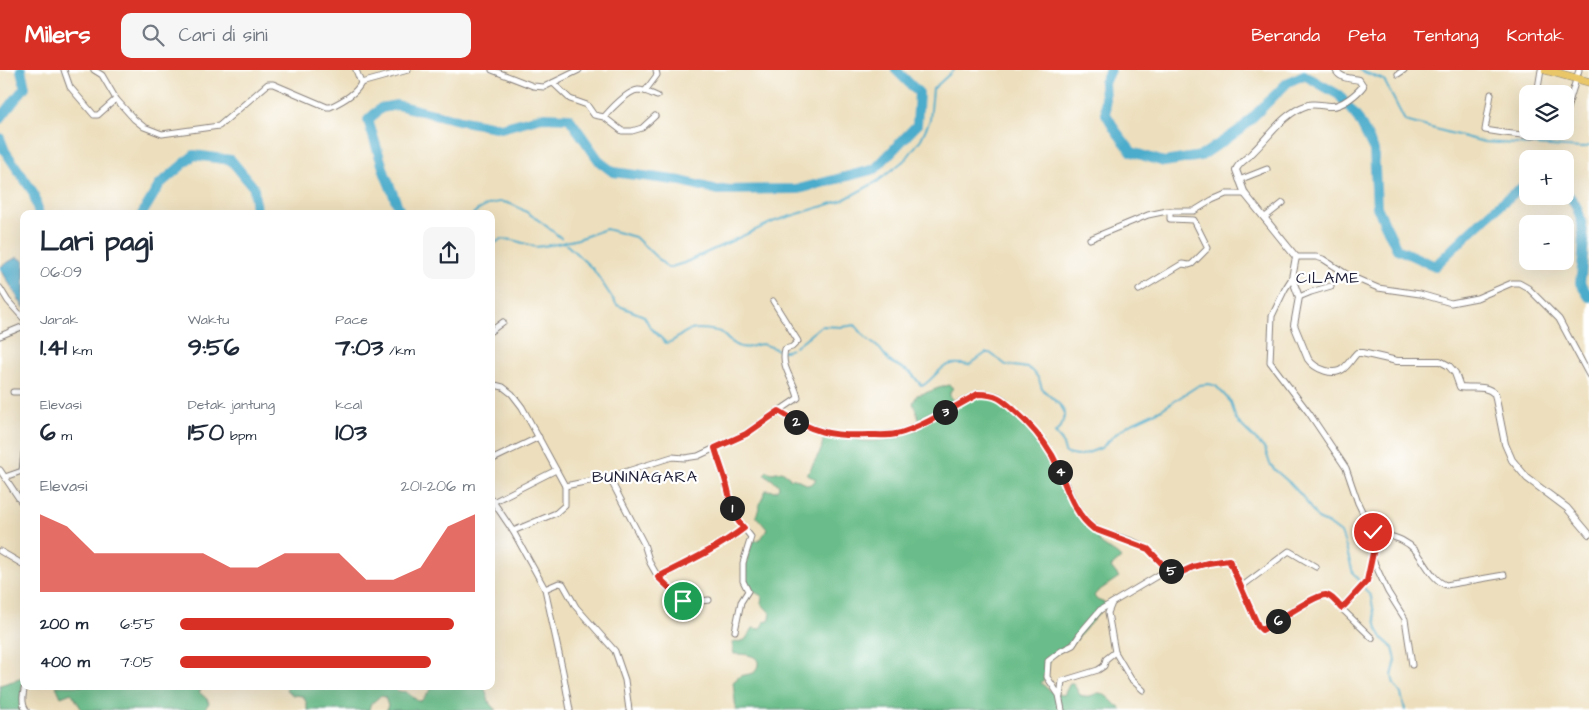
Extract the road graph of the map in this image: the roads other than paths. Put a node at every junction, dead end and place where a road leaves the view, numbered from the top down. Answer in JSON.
{"nodes":[{"id":1,"x":64,"y":70,"type":"edge"},
{"id":2,"x":94,"y":70,"type":"edge"},
{"id":3,"x":356,"y":70,"type":"edge"},
{"id":4,"x":408,"y":70,"type":"edge"},
{"id":5,"x":492,"y":70,"type":"edge"},
{"id":6,"x":579,"y":70,"type":"edge"},
{"id":7,"x":656,"y":70,"type":"edge"},
{"id":8,"x":1336,"y":70,"type":"edge"},
{"id":9,"x":1404,"y":70,"type":"edge"},
{"id":10,"x":1541,"y":70,"type":"edge"},
{"id":11,"x":1546,"y":70,"type":"edge"},
{"id":12,"x":1579,"y":70,"type":"edge"},
{"id":13,"x":1398,"y":74,"type":"dead end"},
{"id":14,"x":1576,"y":78,"type":"junction"},
{"id":15,"x":553,"y":82,"type":"junction"},
{"id":16,"x":1589,"y":82,"type":"edge"},
{"id":17,"x":361,"y":83,"type":"junction"},
{"id":18,"x":1538,"y":85,"type":"edge"},
{"id":19,"x":1574,"y":85,"type":"edge"},
{"id":20,"x":644,"y":91,"type":"junction"},
{"id":21,"x":1490,"y":94,"type":"dead end"},
{"id":22,"x":657,"y":96,"type":"dead end"},
{"id":23,"x":116,"y":99,"type":"junction"},
{"id":24,"x":655,"y":116,"type":"dead end"},
{"id":25,"x":604,"y":117,"type":"junction"},
{"id":26,"x":1519,"y":135,"type":"edge"},
{"id":27,"x":1267,"y":169,"type":"dead end"},
{"id":28,"x":1239,"y":180,"type":"junction"},
{"id":29,"x":1245,"y":194,"type":"junction"},
{"id":30,"x":1283,"y":203,"type":"dead end"},
{"id":31,"x":1170,"y":210,"type":"junction"},
{"id":32,"x":1264,"y":218,"type":"junction"},
{"id":33,"x":1090,"y":239,"type":"dead end"},
{"id":34,"x":1296,"y":257,"type":"junction"},
{"id":35,"x":1292,"y":278,"type":"junction"},
{"id":36,"x":1331,"y":286,"type":"dead end"},
{"id":37,"x":0,"y":288,"type":"edge"},
{"id":38,"x":1139,"y":290,"type":"dead end"},
{"id":39,"x":1299,"y":297,"type":"junction"},
{"id":40,"x":773,"y":301,"type":"dead end"},
{"id":41,"x":20,"y":314,"type":"edge"},
{"id":42,"x":503,"y":322,"type":"dead end"},
{"id":43,"x":20,"y":328,"type":"edge"},
{"id":44,"x":495,"y":328,"type":"edge"},
{"id":45,"x":0,"y":336,"type":"edge"},
{"id":46,"x":1589,"y":375,"type":"edge"},
{"id":47,"x":495,"y":385,"type":"edge"},
{"id":48,"x":14,"y":392,"type":"dead end"},
{"id":49,"x":20,"y":392,"type":"edge"},
{"id":50,"x":779,"y":411,"type":"junction"},
{"id":51,"x":539,"y":437,"type":"junction"},
{"id":52,"x":715,"y":448,"type":"junction"},
{"id":53,"x":495,"y":458,"type":"edge"},
{"id":54,"x":556,"y":470,"type":"junction"},
{"id":55,"x":20,"y":471,"type":"edge"},
{"id":56,"x":2,"y":474,"type":"edge"},
{"id":57,"x":609,"y":476,"type":"junction"},
{"id":58,"x":565,"y":486,"type":"junction"},
{"id":59,"x":495,"y":499,"type":"edge"},
{"id":60,"x":20,"y":500,"type":"edge"},
{"id":61,"x":495,"y":504,"type":"edge"},
{"id":62,"x":1370,"y":527,"type":"junction"},
{"id":63,"x":744,"y":528,"type":"junction"},
{"id":64,"x":513,"y":531,"type":"junction"},
{"id":65,"x":1589,"y":534,"type":"edge"},
{"id":66,"x":0,"y":551,"type":"edge"},
{"id":67,"x":1372,"y":558,"type":"junction"},
{"id":68,"x":20,"y":563,"type":"edge"},
{"id":69,"x":1316,"y":567,"type":"dead end"},
{"id":70,"x":1168,"y":570,"type":"junction"},
{"id":71,"x":1504,"y":575,"type":"dead end"},
{"id":72,"x":658,"y":577,"type":"junction"},
{"id":73,"x":1241,"y":587,"type":"junction"},
{"id":74,"x":545,"y":589,"type":"junction"},
{"id":75,"x":709,"y":600,"type":"dead end"},
{"id":76,"x":1112,"y":603,"type":"junction"},
{"id":77,"x":1341,"y":608,"type":"junction"},
{"id":78,"x":735,"y":631,"type":"dead end"},
{"id":79,"x":1372,"y":638,"type":"dead end"},
{"id":80,"x":1115,"y":652,"type":"junction"},
{"id":81,"x":1412,"y":665,"type":"dead end"},
{"id":82,"x":24,"y":690,"type":"edge"},
{"id":83,"x":1143,"y":690,"type":"dead end"},
{"id":84,"x":1060,"y":697,"type":"junction"},
{"id":85,"x":26,"y":710,"type":"edge"},
{"id":86,"x":570,"y":710,"type":"edge"},
{"id":87,"x":628,"y":710,"type":"edge"},
{"id":88,"x":1062,"y":710,"type":"edge"}],
"edges":[{"from":1,"to":23,"type":"street"},
{"from":2,"to":23,"type":"street"},
{"from":3,"to":17,"type":"street"},
{"from":4,"to":17,"type":"street"},
{"from":5,"to":15,"type":"street"},
{"from":6,"to":15,"type":"street"},
{"from":7,"to":20,"type":"street"},
{"from":8,"to":28,"type":"street"},
{"from":9,"to":13,"type":"street"},
{"from":10,"to":18,"type":"street"},
{"from":11,"to":14,"type":"highway"},
{"from":12,"to":14,"type":"street"},
{"from":14,"to":16,"type":"highway"},
{"from":14,"to":19,"type":"street"},
{"from":15,"to":25,"type":"street"},
{"from":17,"to":23,"type":"street"},
{"from":20,"to":22,"type":"street"},
{"from":20,"to":25,"type":"street"},
{"from":21,"to":26,"type":"street"},
{"from":24,"to":25,"type":"street"},
{"from":27,"to":28,"type":"street"},
{"from":28,"to":29,"type":"street"},
{"from":29,"to":31,"type":"street"},
{"from":29,"to":32,"type":"street"},
{"from":30,"to":32,"type":"street"},
{"from":31,"to":33,"type":"street"},
{"from":31,"to":38,"type":"street"},
{"from":32,"to":34,"type":"street"},
{"from":34,"to":35,"type":"street"},
{"from":34,"to":46,"type":"street"},
{"from":35,"to":39,"type":"street"},
{"from":35,"to":62,"type":"street"},
{"from":36,"to":39,"type":"street"},
{"from":37,"to":41,"type":"street"},
{"from":39,"to":65,"type":"street"},
{"from":40,"to":50,"type":"street"},
{"from":42,"to":44,"type":"street"},
{"from":43,"to":45,"type":"street"},
{"from":47,"to":51,"type":"street"},
{"from":48,"to":49,"type":"street"},
{"from":50,"to":52,"type":"street"},
{"from":50,"to":70,"type":"street"},
{"from":51,"to":53,"type":"street"},
{"from":51,"to":54,"type":"street"},
{"from":52,"to":57,"type":"street"},
{"from":52,"to":63,"type":"street"},
{"from":54,"to":58,"type":"street"},
{"from":54,"to":59,"type":"street"},
{"from":55,"to":56,"type":"street"},
{"from":56,"to":60,"type":"street"},
{"from":57,"to":58,"type":"street"},
{"from":57,"to":72,"type":"street"},
{"from":58,"to":64,"type":"street"},
{"from":61,"to":64,"type":"street"},
{"from":62,"to":67,"type":"street"},
{"from":62,"to":71,"type":"street"},
{"from":63,"to":72,"type":"street"},
{"from":63,"to":78,"type":"street"},
{"from":64,"to":74,"type":"street"},
{"from":66,"to":68,"type":"street"},
{"from":67,"to":77,"type":"street"},
{"from":67,"to":81,"type":"street"},
{"from":69,"to":73,"type":"street"},
{"from":70,"to":73,"type":"street"},
{"from":70,"to":76,"type":"street"},
{"from":72,"to":75,"type":"street"},
{"from":73,"to":77,"type":"street"},
{"from":74,"to":86,"type":"street"},
{"from":74,"to":87,"type":"street"},
{"from":76,"to":80,"type":"street"},
{"from":76,"to":84,"type":"street"},
{"from":77,"to":79,"type":"street"},
{"from":80,"to":83,"type":"street"},
{"from":80,"to":84,"type":"street"},
{"from":82,"to":85,"type":"street"},
{"from":84,"to":88,"type":"street"}]}
